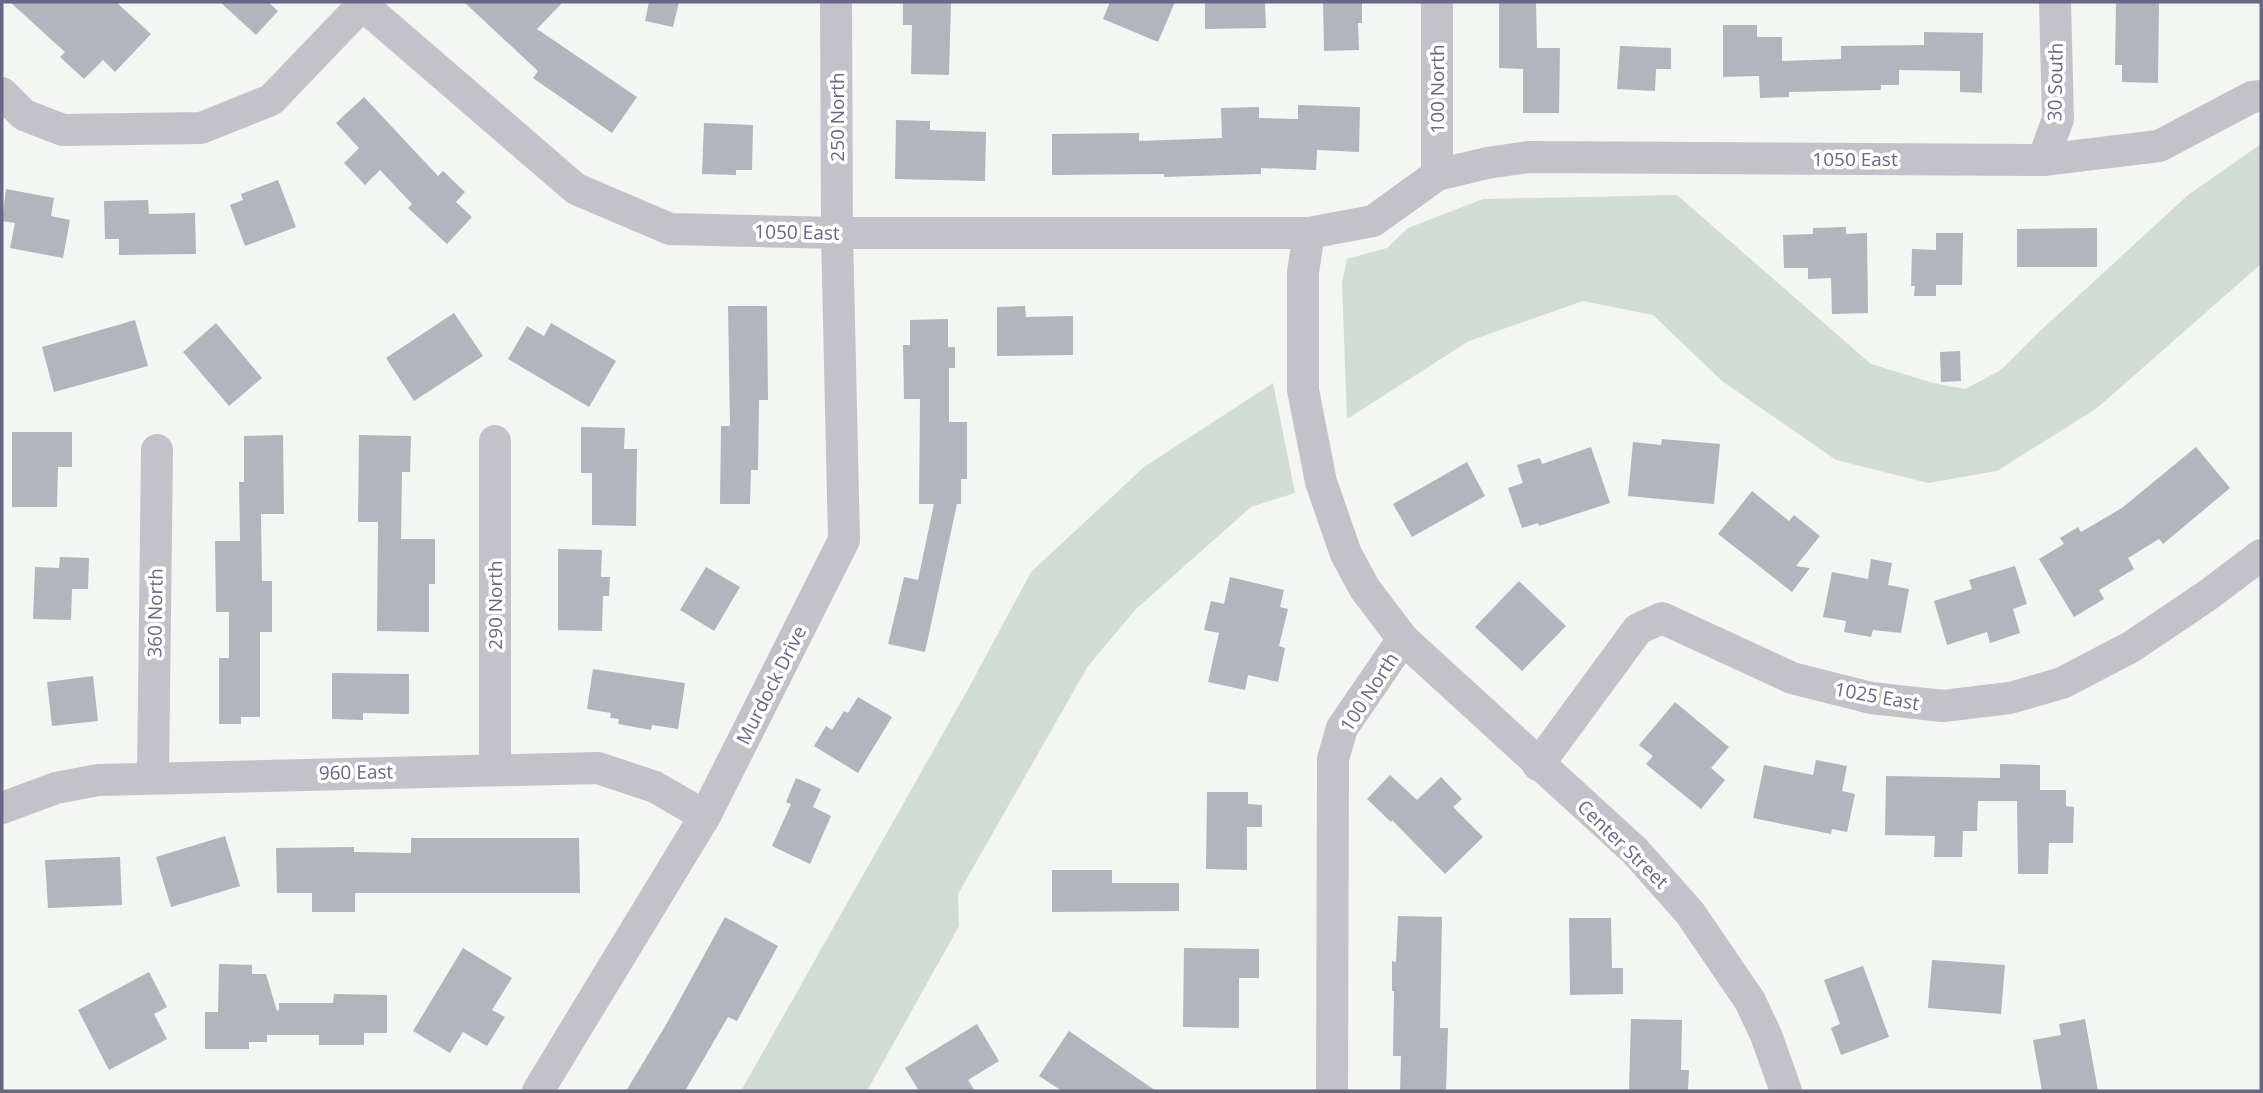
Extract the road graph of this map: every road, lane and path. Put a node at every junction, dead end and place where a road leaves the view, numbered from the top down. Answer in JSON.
{"nodes":[{"id":1,"x":836,"y":2,"type":"edge"},
{"id":2,"x":1437,"y":2,"type":"edge"},
{"id":3,"x":2054,"y":2,"type":"edge"},
{"id":4,"x":362,"y":3,"type":"edge"},
{"id":5,"x":2,"y":93,"type":"edge"},
{"id":6,"x":2261,"y":96,"type":"edge"},
{"id":7,"x":2043,"y":160,"type":"junction"},
{"id":8,"x":1437,"y":175,"type":"junction"},
{"id":9,"x":837,"y":233,"type":"junction"},
{"id":10,"x":1309,"y":233,"type":"junction"},
{"id":11,"x":495,"y":442,"type":"dead end"},
{"id":12,"x":157,"y":450,"type":"dead end"},
{"id":13,"x":2261,"y":555,"type":"edge"},
{"id":14,"x":1403,"y":639,"type":"junction"},
{"id":15,"x":1538,"y":765,"type":"junction"},
{"id":16,"x":495,"y":769,"type":"junction"},
{"id":17,"x":153,"y":776,"type":"junction"},
{"id":18,"x":2,"y":808,"type":"edge"},
{"id":19,"x":705,"y":816,"type":"junction"},
{"id":20,"x":538,"y":1091,"type":"edge"},
{"id":21,"x":1332,"y":1091,"type":"edge"},
{"id":22,"x":1786,"y":1091,"type":"edge"}],
"edges":[{"from":1,"to":9,"type":"street","name":"250 North"},
{"from":2,"to":8,"type":"street","name":"100 North"},
{"from":3,"to":7,"type":"street","name":"30 South"},
{"from":4,"to":5,"type":"street"},
{"from":4,"to":9,"type":"street","name":"1050 East"},
{"from":6,"to":7,"type":"street","name":"1050 East"},
{"from":7,"to":8,"type":"street","name":"1050 East"},
{"from":8,"to":10,"type":"street","name":"1050 East"},
{"from":9,"to":10,"type":"street","name":"1050 East"},
{"from":9,"to":19,"type":"street","name":"Murdock Drive"},
{"from":10,"to":14,"type":"street","name":"100 North"},
{"from":11,"to":16,"type":"street","name":"290 North"},
{"from":12,"to":17,"type":"street","name":"360 North"},
{"from":13,"to":15,"type":"street","name":"1025 East"},
{"from":14,"to":15,"type":"street","name":"Center Street"},
{"from":14,"to":21,"type":"street","name":"100 North"},
{"from":15,"to":22,"type":"street","name":"Center Street"},
{"from":16,"to":17,"type":"street","name":"960 East"},
{"from":16,"to":19,"type":"street","name":"960 East"},
{"from":17,"to":18,"type":"street","name":"960 East"},
{"from":19,"to":20,"type":"street","name":"Murdock Drive"}]}
